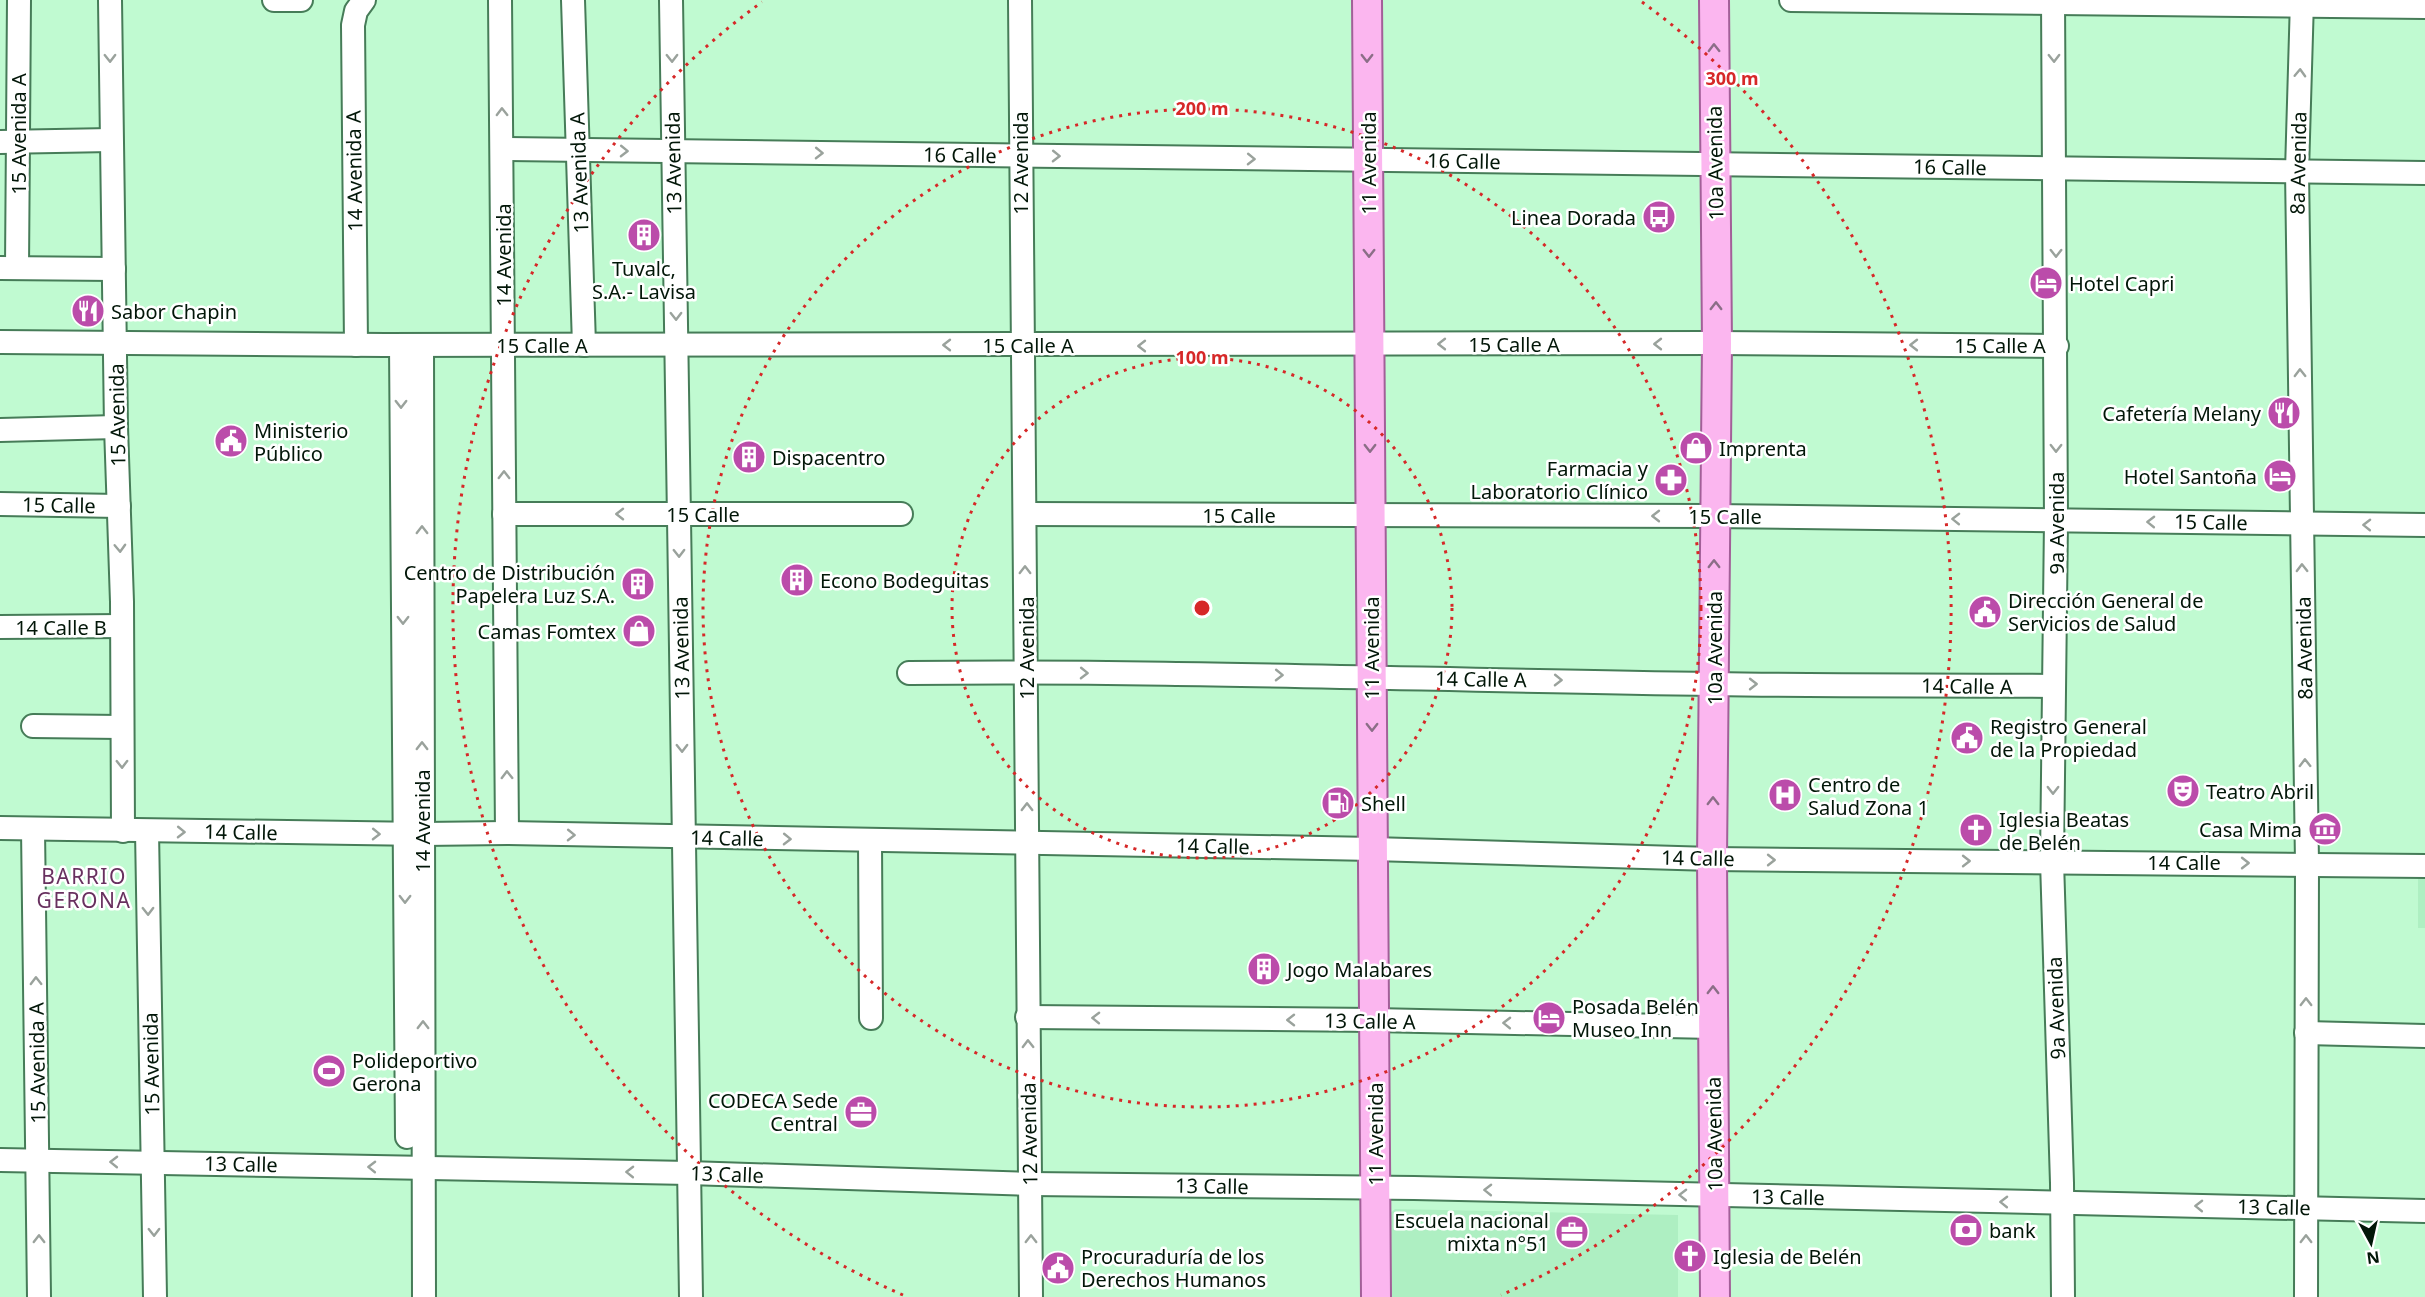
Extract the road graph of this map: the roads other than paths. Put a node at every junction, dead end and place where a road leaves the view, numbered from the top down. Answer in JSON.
{"nodes":[{"id":1,"x":19,"y":0,"type":"edge"},
{"id":2,"x":110,"y":0,"type":"edge"},
{"id":3,"x":274,"y":0,"type":"edge"},
{"id":4,"x":301,"y":0,"type":"edge"},
{"id":5,"x":364,"y":0,"type":"edge"},
{"id":6,"x":500,"y":0,"type":"edge"},
{"id":7,"x":573,"y":0,"type":"edge"},
{"id":8,"x":671,"y":0,"type":"edge"},
{"id":9,"x":1020,"y":0,"type":"edge"},
{"id":10,"x":1367,"y":0,"type":"edge"},
{"id":11,"x":1714,"y":0,"type":"edge"},
{"id":12,"x":1791,"y":0,"type":"edge"},
{"id":13,"x":2054,"y":2,"type":"edge"},
{"id":14,"x":2302,"y":3,"type":"edge"},
{"id":15,"x":2425,"y":7,"type":"edge"},
{"id":16,"x":111,"y":140,"type":"junction"},
{"id":17,"x":9,"y":142,"type":"edge"},
{"id":18,"x":502,"y":149,"type":"junction"},
{"id":19,"x":579,"y":150,"type":"junction"},
{"id":20,"x":673,"y":152,"type":"junction"},
{"id":21,"x":1020,"y":156,"type":"junction"},
{"id":22,"x":1368,"y":160,"type":"junction"},
{"id":23,"x":1715,"y":164,"type":"junction"},
{"id":24,"x":2055,"y":168,"type":"junction"},
{"id":25,"x":2297,"y":171,"type":"junction"},
{"id":26,"x":2425,"y":173,"type":"edge"},
{"id":27,"x":9,"y":268,"type":"edge"},
{"id":28,"x":114,"y":269,"type":"junction"},
{"id":29,"x":0,"y":342,"type":"edge"},
{"id":30,"x":115,"y":342,"type":"junction"},
{"id":31,"x":1370,"y":344,"type":"junction"},
{"id":32,"x":1717,"y":344,"type":"junction"},
{"id":33,"x":356,"y":345,"type":"junction"},
{"id":34,"x":411,"y":345,"type":"junction"},
{"id":35,"x":503,"y":345,"type":"junction"},
{"id":36,"x":584,"y":345,"type":"junction"},
{"id":37,"x":676,"y":345,"type":"junction"},
{"id":38,"x":1023,"y":345,"type":"junction"},
{"id":39,"x":2056,"y":346,"type":"junction"},
{"id":40,"x":116,"y":427,"type":"junction"},
{"id":41,"x":0,"y":430,"type":"edge"},
{"id":42,"x":0,"y":504,"type":"edge"},
{"id":43,"x":119,"y":506,"type":"junction"},
{"id":44,"x":504,"y":514,"type":"junction"},
{"id":45,"x":679,"y":514,"type":"junction"},
{"id":46,"x":901,"y":514,"type":"dead end"},
{"id":47,"x":1025,"y":514,"type":"junction"},
{"id":48,"x":1371,"y":516,"type":"junction"},
{"id":49,"x":1713,"y":516,"type":"junction"},
{"id":50,"x":2056,"y":520,"type":"junction"},
{"id":51,"x":2302,"y":524,"type":"junction"},
{"id":52,"x":2425,"y":525,"type":"edge"},
{"id":53,"x":0,"y":627,"type":"edge"},
{"id":54,"x":122,"y":627,"type":"junction"},
{"id":55,"x":1026,"y":672,"type":"junction"},
{"id":56,"x":909,"y":674,"type":"dead end"},
{"id":57,"x":1372,"y":676,"type":"junction"},
{"id":58,"x":1714,"y":684,"type":"junction"},
{"id":59,"x":2054,"y":686,"type":"junction"},
{"id":60,"x":33,"y":726,"type":"dead end"},
{"id":61,"x":121,"y":727,"type":"junction"},
{"id":62,"x":0,"y":828,"type":"edge"},
{"id":63,"x":33,"y":829,"type":"junction"},
{"id":64,"x":123,"y":831,"type":"junction"},
{"id":65,"x":147,"y":831,"type":"junction"},
{"id":66,"x":507,"y":833,"type":"junction"},
{"id":67,"x":414,"y":834,"type":"junction"},
{"id":68,"x":684,"y":837,"type":"junction"},
{"id":69,"x":870,"y":841,"type":"junction"},
{"id":70,"x":1027,"y":844,"type":"junction"},
{"id":71,"x":1373,"y":849,"type":"junction"},
{"id":72,"x":1712,"y":859,"type":"junction"},
{"id":73,"x":2052,"y":861,"type":"junction"},
{"id":74,"x":2307,"y":863,"type":"junction"},
{"id":75,"x":2425,"y":866,"type":"edge"},
{"id":76,"x":1027,"y":1017,"type":"junction"},
{"id":77,"x":871,"y":1018,"type":"dead end"},
{"id":78,"x":1374,"y":1020,"type":"junction"},
{"id":79,"x":1713,"y":1027,"type":"junction"},
{"id":80,"x":2306,"y":1033,"type":"junction"},
{"id":81,"x":2425,"y":1036,"type":"edge"},
{"id":82,"x":0,"y":1160,"type":"edge"},
{"id":83,"x":39,"y":1160,"type":"junction"},
{"id":84,"x":153,"y":1163,"type":"junction"},
{"id":85,"x":415,"y":1168,"type":"junction"},
{"id":86,"x":689,"y":1173,"type":"junction"},
{"id":87,"x":1030,"y":1184,"type":"junction"},
{"id":88,"x":1375,"y":1188,"type":"junction"},
{"id":89,"x":1715,"y":1196,"type":"junction"},
{"id":90,"x":2062,"y":1203,"type":"junction"},
{"id":91,"x":2306,"y":1208,"type":"junction"},
{"id":92,"x":2425,"y":1211,"type":"edge"},
{"id":93,"x":39,"y":1297,"type":"edge"},
{"id":94,"x":155,"y":1297,"type":"edge"},
{"id":95,"x":408,"y":1297,"type":"edge"},
{"id":96,"x":424,"y":1297,"type":"edge"},
{"id":97,"x":691,"y":1297,"type":"edge"},
{"id":98,"x":1031,"y":1297,"type":"edge"},
{"id":99,"x":1376,"y":1297,"type":"edge"},
{"id":100,"x":1715,"y":1297,"type":"edge"},
{"id":101,"x":2063,"y":1297,"type":"edge"},
{"id":102,"x":2306,"y":1297,"type":"edge"}],
"edges":[{"from":1,"to":17,"type":"street","name":"15 Avenida A"},
{"from":2,"to":16,"type":"street","name":"15 Avenida","one_way":true},
{"from":3,"to":4,"type":"street"},
{"from":5,"to":33,"type":"street","name":"14 Avenida A"},
{"from":18,"to":6,"type":"street","name":"14 Avenida","one_way":true},
{"from":7,"to":19,"type":"street","name":"13 Avenida A"},
{"from":8,"to":20,"type":"street","name":"13 Avenida","one_way":true},
{"from":9,"to":21,"type":"street","name":"12 Avenida"},
{"from":10,"to":22,"type":"main road","name":"11 Avenida","one_way":true},
{"from":23,"to":11,"type":"main road","name":"10a Avenida","one_way":true},
{"from":12,"to":13,"type":"street"},
{"from":13,"to":14,"type":"street"},
{"from":13,"to":24,"type":"street","name":"9a Avenida","one_way":true},
{"from":14,"to":15,"type":"street"},
{"from":25,"to":14,"type":"street","name":"8a Avenida","one_way":true},
{"from":16,"to":17,"type":"street"},
{"from":16,"to":28,"type":"street","name":"15 Avenida"},
{"from":17,"to":27,"type":"street","name":"15 Avenida A"},
{"from":18,"to":19,"type":"street","name":"16 Calle"},
{"from":18,"to":35,"type":"street","name":"14 Avenida"},
{"from":19,"to":20,"type":"street","name":"16 Calle","one_way":true},
{"from":19,"to":36,"type":"street","name":"13 Avenida A"},
{"from":20,"to":21,"type":"street","name":"16 Calle","one_way":true},
{"from":20,"to":37,"type":"street","name":"13 Avenida","one_way":true},
{"from":21,"to":22,"type":"street","name":"16 Calle","one_way":true},
{"from":21,"to":38,"type":"street","name":"12 Avenida"},
{"from":22,"to":23,"type":"street","name":"16 Calle"},
{"from":22,"to":31,"type":"main road","name":"11 Avenida","one_way":true},
{"from":23,"to":24,"type":"street","name":"16 Calle"},
{"from":32,"to":23,"type":"main road","name":"10a Avenida","one_way":true},
{"from":24,"to":25,"type":"street","name":"16 Calle"},
{"from":24,"to":39,"type":"street","name":"9a Avenida","one_way":true},
{"from":25,"to":26,"type":"street","name":"16 Calle"},
{"from":51,"to":25,"type":"street","name":"8a Avenida","one_way":true},
{"from":27,"to":28,"type":"street"},
{"from":28,"to":30,"type":"street","name":"15 Avenida"},
{"from":29,"to":30,"type":"street","name":"15 Calle A"},
{"from":30,"to":33,"type":"street","name":"15 Calle A"},
{"from":30,"to":40,"type":"street","name":"15 Avenida"},
{"from":32,"to":31,"type":"street","name":"15 Calle A","one_way":true},
{"from":31,"to":38,"type":"street","name":"15 Calle A","one_way":true},
{"from":31,"to":48,"type":"main road","name":"11 Avenida","one_way":true},
{"from":39,"to":32,"type":"street","name":"15 Calle A","one_way":true},
{"from":32,"to":49,"type":"main road","name":"10a Avenida"},
{"from":33,"to":34,"type":"street","name":"15 Calle A"},
{"from":34,"to":35,"type":"street","name":"15 Calle A"},
{"from":34,"to":67,"type":"street","name":"14 Avenida"},
{"from":35,"to":36,"type":"street","name":"15 Calle A"},
{"from":44,"to":35,"type":"street","name":"14 Avenida","one_way":true},
{"from":36,"to":37,"type":"street","name":"15 Calle A"},
{"from":38,"to":37,"type":"street","name":"15 Calle A","one_way":true},
{"from":37,"to":45,"type":"street","name":"13 Avenida"},
{"from":38,"to":47,"type":"street","name":"12 Avenida"},
{"from":39,"to":50,"type":"street","name":"9a Avenida","one_way":true},
{"from":40,"to":41,"type":"street"},
{"from":40,"to":43,"type":"street","name":"15 Avenida"},
{"from":42,"to":43,"type":"street","name":"15 Calle"},
{"from":43,"to":54,"type":"street","name":"15 Avenida","one_way":true},
{"from":45,"to":44,"type":"street","name":"15 Calle","one_way":true},
{"from":66,"to":44,"type":"street","name":"14 Avenida","one_way":true},
{"from":45,"to":46,"type":"street","name":"15 Calle"},
{"from":45,"to":68,"type":"street","name":"13 Avenida","one_way":true},
{"from":47,"to":48,"type":"street","name":"15 Calle"},
{"from":55,"to":47,"type":"street","name":"12 Avenida","one_way":true},
{"from":49,"to":48,"type":"street","name":"15 Calle","one_way":true},
{"from":48,"to":57,"type":"main road","name":"11 Avenida"},
{"from":50,"to":49,"type":"street","name":"15 Calle","one_way":true},
{"from":58,"to":49,"type":"main road","name":"10a Avenida","one_way":true},
{"from":51,"to":50,"type":"street","name":"15 Calle","one_way":true},
{"from":50,"to":59,"type":"street","name":"9a Avenida"},
{"from":52,"to":51,"type":"street","name":"15 Calle","one_way":true},
{"from":74,"to":51,"type":"street","name":"8a Avenida","one_way":true},
{"from":53,"to":54,"type":"street","name":"14 Calle B"},
{"from":54,"to":61,"type":"street","name":"15 Avenida"},
{"from":55,"to":56,"type":"street","name":"14 Calle A"},
{"from":55,"to":57,"type":"street","name":"14 Calle A","one_way":true},
{"from":70,"to":55,"type":"street","name":"12 Avenida","one_way":true},
{"from":57,"to":58,"type":"street","name":"14 Calle A","one_way":true},
{"from":57,"to":71,"type":"main road","name":"11 Avenida","one_way":true},
{"from":58,"to":59,"type":"street","name":"14 Calle A","one_way":true},
{"from":72,"to":58,"type":"main road","name":"10a Avenida","one_way":true},
{"from":59,"to":73,"type":"street","name":"9a Avenida","one_way":true},
{"from":60,"to":61,"type":"street"},
{"from":61,"to":64,"type":"street","name":"15 Avenida","one_way":true},
{"from":62,"to":63,"type":"street","name":"14 Calle"},
{"from":63,"to":64,"type":"street","name":"14 Calle"},
{"from":83,"to":63,"type":"street","name":"15 Avenida A","one_way":true},
{"from":64,"to":65,"type":"street","name":"14 Calle"},
{"from":65,"to":67,"type":"street","name":"14 Calle","one_way":true},
{"from":65,"to":84,"type":"street","name":"15 Avenida","one_way":true},
{"from":66,"to":67,"type":"street","name":"14 Calle"},
{"from":66,"to":68,"type":"street","name":"14 Calle","one_way":true},
{"from":67,"to":85,"type":"street","name":"14 Avenida"},
{"from":68,"to":69,"type":"street","name":"14 Calle","one_way":true},
{"from":68,"to":86,"type":"street","name":"13 Avenida"},
{"from":69,"to":70,"type":"street","name":"14 Calle"},
{"from":69,"to":77,"type":"street"},
{"from":70,"to":71,"type":"street","name":"14 Calle"},
{"from":70,"to":76,"type":"street","name":"12 Avenida"},
{"from":71,"to":72,"type":"street","name":"14 Calle"},
{"from":71,"to":78,"type":"main road","name":"11 Avenida"},
{"from":72,"to":73,"type":"street","name":"14 Calle","one_way":true},
{"from":79,"to":72,"type":"main road","name":"10a Avenida","one_way":true},
{"from":73,"to":74,"type":"street","name":"14 Calle","one_way":true},
{"from":73,"to":90,"type":"street","name":"9a Avenida"},
{"from":74,"to":75,"type":"street","name":"14 Calle"},
{"from":80,"to":74,"type":"street","name":"8a Avenida","one_way":true},
{"from":78,"to":76,"type":"street","name":"13 Calle A","one_way":true},
{"from":87,"to":76,"type":"street","name":"12 Avenida","one_way":true},
{"from":79,"to":78,"type":"street","name":"13 Calle A","one_way":true},
{"from":78,"to":88,"type":"main road","name":"11 Avenida"},
{"from":79,"to":89,"type":"main road","name":"10a Avenida"},
{"from":80,"to":81,"type":"street"},
{"from":80,"to":91,"type":"street","name":"8a Avenida"},
{"from":82,"to":83,"type":"street","name":"13 Calle"},
{"from":84,"to":83,"type":"street","name":"13 Calle","one_way":true},
{"from":93,"to":83,"type":"street","name":"15 Avenida A","one_way":true},
{"from":85,"to":84,"type":"street","name":"13 Calle","one_way":true},
{"from":84,"to":94,"type":"street","name":"15 Avenida","one_way":true},
{"from":86,"to":85,"type":"street","name":"13 Calle","one_way":true},
{"from":85,"to":95,"type":"street","name":"14 Avenida"},
{"from":85,"to":96,"type":"street","name":"14 Avenida"},
{"from":86,"to":87,"type":"street","name":"13 Calle"},
{"from":86,"to":97,"type":"street","name":"13 Avenida"},
{"from":87,"to":88,"type":"street","name":"13 Calle"},
{"from":98,"to":87,"type":"street","name":"12 Avenida","one_way":true},
{"from":89,"to":88,"type":"street","name":"13 Calle","one_way":true},
{"from":88,"to":99,"type":"main road","name":"11 Avenida"},
{"from":90,"to":89,"type":"street","name":"13 Calle","one_way":true},
{"from":89,"to":100,"type":"main road","name":"10a Avenida"},
{"from":91,"to":90,"type":"street","name":"13 Calle","one_way":true},
{"from":90,"to":101,"type":"street","name":"9a Avenida"},
{"from":91,"to":92,"type":"street","name":"13 Calle"},
{"from":102,"to":91,"type":"street","name":"8a Avenida","one_way":true}]}
